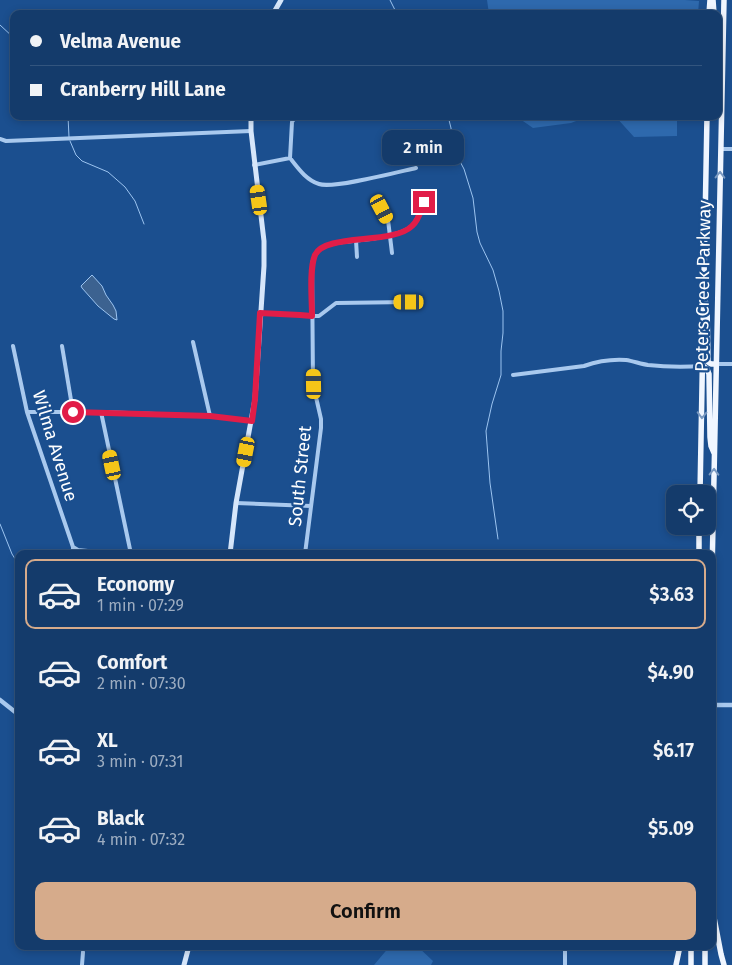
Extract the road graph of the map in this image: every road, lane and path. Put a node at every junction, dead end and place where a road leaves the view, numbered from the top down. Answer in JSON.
{"nodes":[{"id":1,"x":724,"y":0,"type":"edge"},
{"id":2,"x":722,"y":29,"type":"edge"},
{"id":3,"x":251,"y":120,"type":"edge"},
{"id":4,"x":293,"y":120,"type":"edge"},
{"id":5,"x":707,"y":120,"type":"edge"},
{"id":6,"x":721,"y":120,"type":"edge"},
{"id":7,"x":250,"y":131,"type":"junction"},
{"id":8,"x":0,"y":140,"type":"edge"},
{"id":9,"x":721,"y":149,"type":"junction"},
{"id":10,"x":732,"y":149,"type":"edge"},
{"id":11,"x":290,"y":158,"type":"junction"},
{"id":12,"x":254,"y":165,"type":"junction"},
{"id":13,"x":416,"y":168,"type":"dead end"},
{"id":14,"x":424,"y":202,"type":"dead end"},
{"id":15,"x":382,"y":209,"type":"dead end"},
{"id":16,"x":391,"y":235,"type":"junction"},
{"id":17,"x":356,"y":240,"type":"junction"},
{"id":18,"x":392,"y":254,"type":"dead end"},
{"id":19,"x":357,"y":257,"type":"dead end"},
{"id":20,"x":703,"y":299,"type":"junction"},
{"id":21,"x":409,"y":302,"type":"dead end"},
{"id":22,"x":260,"y":313,"type":"junction"},
{"id":23,"x":312,"y":316,"type":"junction"},
{"id":24,"x":193,"y":342,"type":"dead end"},
{"id":25,"x":13,"y":346,"type":"dead end"},
{"id":26,"x":62,"y":346,"type":"dead end"},
{"id":27,"x":716,"y":364,"type":"junction"},
{"id":28,"x":732,"y":364,"type":"edge"},
{"id":29,"x":703,"y":366,"type":"junction"},
{"id":30,"x":513,"y":375,"type":"dead end"},
{"id":31,"x":27,"y":412,"type":"junction"},
{"id":32,"x":73,"y":412,"type":"junction"},
{"id":33,"x":100,"y":412,"type":"junction"},
{"id":34,"x":210,"y":416,"type":"junction"},
{"id":35,"x":252,"y":421,"type":"junction"},
{"id":36,"x":715,"y":454,"type":"junction"},
{"id":37,"x":700,"y":485,"type":"edge"},
{"id":38,"x":236,"y":503,"type":"junction"},
{"id":39,"x":311,"y":506,"type":"junction"},
{"id":40,"x":699,"y":535,"type":"edge"},
{"id":41,"x":73,"y":547,"type":"joint"},
{"id":42,"x":78,"y":550,"type":"edge"},
{"id":43,"x":130,"y":550,"type":"edge"},
{"id":44,"x":230,"y":550,"type":"edge"},
{"id":45,"x":306,"y":550,"type":"edge"},
{"id":46,"x":698,"y":550,"type":"edge"},
{"id":47,"x":713,"y":550,"type":"edge"},
{"id":48,"x":0,"y":700,"type":"edge"},
{"id":49,"x":716,"y":705,"type":"edge"},
{"id":50,"x":732,"y":705,"type":"edge"},
{"id":51,"x":15,"y":712,"type":"edge"},
{"id":52,"x":716,"y":930,"type":"edge"},
{"id":53,"x":187,"y":950,"type":"edge"},
{"id":54,"x":565,"y":950,"type":"edge"},
{"id":55,"x":679,"y":950,"type":"edge"},
{"id":56,"x":691,"y":950,"type":"edge"},
{"id":57,"x":705,"y":950,"type":"edge"},
{"id":58,"x":84,"y":952,"type":"dead end"},
{"id":59,"x":82,"y":965,"type":"edge"},
{"id":60,"x":184,"y":965,"type":"edge"},
{"id":61,"x":565,"y":965,"type":"edge"},
{"id":62,"x":676,"y":965,"type":"edge"},
{"id":63,"x":691,"y":965,"type":"edge"},
{"id":64,"x":705,"y":965,"type":"edge"},
{"id":65,"x":724,"y":965,"type":"edge"}],
"edges":[{"from":1,"to":2,"type":"main road","name":"Peters Creek Parkway"},
{"from":3,"to":7,"type":"main road"},
{"from":4,"to":11,"type":"street"},
{"from":5,"to":20,"type":"main road","name":"Peters Creek Parkway"},
{"from":6,"to":9,"type":"main road","name":"Peters Creek Parkway"},
{"from":7,"to":8,"type":"street"},
{"from":7,"to":12,"type":"main road"},
{"from":9,"to":10,"type":"street"},
{"from":27,"to":9,"type":"main road","name":"Peters Creek Parkway","one_way":true},
{"from":11,"to":12,"type":"street"},
{"from":11,"to":13,"type":"street"},
{"from":12,"to":22,"type":"main road"},
{"from":14,"to":16,"type":"street"},
{"from":15,"to":16,"type":"street"},
{"from":16,"to":17,"type":"street"},
{"from":16,"to":18,"type":"street"},
{"from":17,"to":19,"type":"street"},
{"from":17,"to":23,"type":"street","name":"South Street"},
{"from":20,"to":27,"type":"main road"},
{"from":20,"to":29,"type":"main road","name":"Peters Creek Parkway"},
{"from":21,"to":23,"type":"street"},
{"from":22,"to":23,"type":"street"},
{"from":22,"to":35,"type":"main road"},
{"from":23,"to":39,"type":"street","name":"South Street"},
{"from":24,"to":34,"type":"street"},
{"from":25,"to":31,"type":"street","name":"Wilma Avenue"},
{"from":26,"to":32,"type":"street"},
{"from":27,"to":28,"type":"street"},
{"from":27,"to":36,"type":"main road","name":"Peters Creek Parkway"},
{"from":29,"to":30,"type":"street"},
{"from":29,"to":36,"type":"main road"},
{"from":29,"to":37,"type":"main road","name":"Peters Creek Parkway","one_way":true},
{"from":31,"to":32,"type":"street"},
{"from":31,"to":41,"type":"street","name":"Wilma Avenue"},
{"from":32,"to":33,"type":"street"},
{"from":33,"to":34,"type":"street"},
{"from":33,"to":43,"type":"street"},
{"from":34,"to":35,"type":"street"},
{"from":35,"to":38,"type":"main road"},
{"from":47,"to":36,"type":"main road","name":"Peters Creek Parkway","one_way":true},
{"from":38,"to":39,"type":"street"},
{"from":38,"to":44,"type":"main road"},
{"from":39,"to":45,"type":"street","name":"South Street"},
{"from":40,"to":46,"type":"main road"},
{"from":41,"to":42,"type":"street"},
{"from":48,"to":51,"type":"street"},
{"from":49,"to":50,"type":"street"},
{"from":52,"to":65,"type":"main road"},
{"from":53,"to":60,"type":"main road"},
{"from":54,"to":61,"type":"street"},
{"from":55,"to":62,"type":"main road"},
{"from":56,"to":63,"type":"main road"},
{"from":57,"to":64,"type":"main road"},
{"from":58,"to":59,"type":"street"}]}
